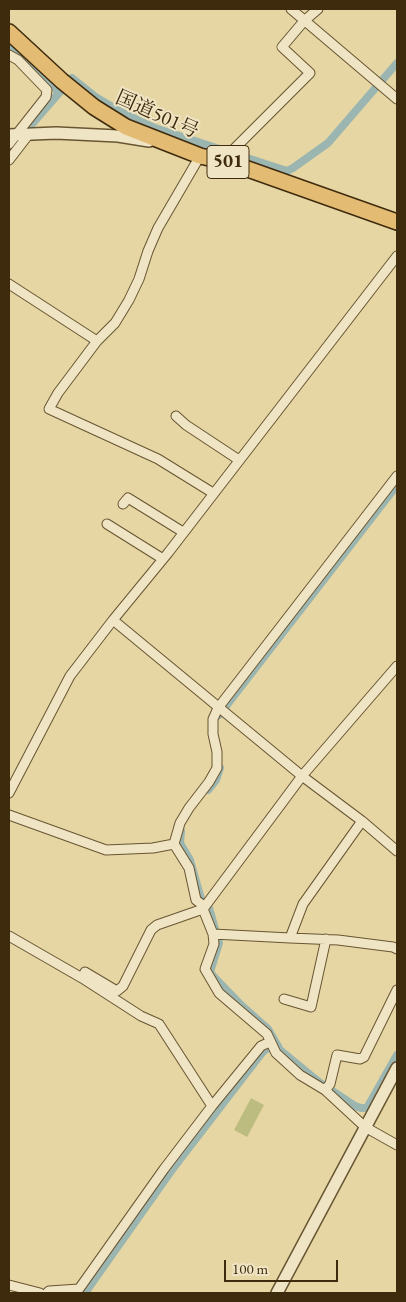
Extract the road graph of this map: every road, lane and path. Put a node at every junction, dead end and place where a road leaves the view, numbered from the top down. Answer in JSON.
{"nodes":[{"id":1,"x":291,"y":9,"type":"edge"},
{"id":2,"x":318,"y":9,"type":"edge"},
{"id":3,"x":304,"y":21,"type":"junction"},
{"id":4,"x":9,"y":32,"type":"edge"},
{"id":5,"x":9,"y":55,"type":"edge"},
{"id":6,"x":397,"y":99,"type":"edge"},
{"id":7,"x":13,"y":134,"type":"edge"},
{"id":8,"x":29,"y":134,"type":"junction"},
{"id":9,"x":9,"y":144,"type":"edge"},
{"id":10,"x":171,"y":145,"type":"junction"},
{"id":11,"x":200,"y":156,"type":"junction"},
{"id":12,"x":231,"y":156,"type":"junction"},
{"id":13,"x":9,"y":160,"type":"edge"},
{"id":14,"x":397,"y":222,"type":"edge"},
{"id":15,"x":397,"y":256,"type":"edge"},
{"id":16,"x":9,"y":284,"type":"edge"},
{"id":17,"x":97,"y":341,"type":"junction"},
{"id":18,"x":176,"y":416,"type":"dead end"},
{"id":19,"x":239,"y":460,"type":"junction"},
{"id":20,"x":397,"y":476,"type":"edge"},
{"id":21,"x":213,"y":493,"type":"junction"},
{"id":22,"x":123,"y":504,"type":"dead end"},
{"id":23,"x":107,"y":524,"type":"dead end"},
{"id":24,"x":183,"y":532,"type":"junction"},
{"id":25,"x":163,"y":559,"type":"junction"},
{"id":26,"x":113,"y":620,"type":"junction"},
{"id":27,"x":397,"y":666,"type":"edge"},
{"id":28,"x":221,"y":710,"type":"junction"},
{"id":29,"x":302,"y":776,"type":"junction"},
{"id":30,"x":9,"y":793,"type":"edge"},
{"id":31,"x":9,"y":815,"type":"edge"},
{"id":32,"x":362,"y":821,"type":"junction"},
{"id":33,"x":174,"y":844,"type":"junction"},
{"id":34,"x":397,"y":851,"type":"edge"},
{"id":35,"x":203,"y":907,"type":"junction"},
{"id":36,"x":216,"y":934,"type":"junction"},
{"id":37,"x":9,"y":936,"type":"edge"},
{"id":38,"x":290,"y":938,"type":"junction"},
{"id":39,"x":326,"y":939,"type":"junction"},
{"id":40,"x":397,"y":949,"type":"edge"},
{"id":41,"x":82,"y":978,"type":"junction"},
{"id":42,"x":397,"y":990,"type":"edge"},
{"id":43,"x":288,"y":997,"type":"dead end"},
{"id":44,"x":272,"y":1045,"type":"junction"},
{"id":45,"x":397,"y":1068,"type":"edge"},
{"id":46,"x":327,"y":1088,"type":"junction"},
{"id":47,"x":212,"y":1106,"type":"junction"},
{"id":48,"x":365,"y":1127,"type":"junction"},
{"id":49,"x":397,"y":1145,"type":"edge"},
{"id":50,"x":9,"y":1285,"type":"edge"},
{"id":51,"x":40,"y":1293,"type":"edge"},
{"id":52,"x":47,"y":1293,"type":"edge"},
{"id":53,"x":277,"y":1293,"type":"edge"}],
"edges":[{"from":1,"to":3,"type":"street"},
{"from":2,"to":3,"type":"street"},
{"from":3,"to":6,"type":"street"},
{"from":3,"to":12,"type":"street"},
{"from":4,"to":10,"type":"highway","name":"国道501号","number":"501"},
{"from":5,"to":7,"type":"street"},
{"from":7,"to":8,"type":"street"},
{"from":7,"to":9,"type":"street"},
{"from":8,"to":10,"type":"street"},
{"from":8,"to":13,"type":"street"},
{"from":10,"to":11,"type":"highway","name":"国道501号","number":"501"},
{"from":11,"to":12,"type":"highway","name":"国道501号","number":"501"},
{"from":11,"to":17,"type":"street"},
{"from":12,"to":14,"type":"highway","name":"国道501号","number":"501"},
{"from":15,"to":19,"type":"street"},
{"from":16,"to":17,"type":"street"},
{"from":17,"to":21,"type":"street"},
{"from":18,"to":19,"type":"street"},
{"from":19,"to":21,"type":"street"},
{"from":20,"to":28,"type":"street"},
{"from":21,"to":24,"type":"street"},
{"from":22,"to":24,"type":"street"},
{"from":23,"to":25,"type":"street"},
{"from":24,"to":25,"type":"street"},
{"from":25,"to":26,"type":"street"},
{"from":26,"to":28,"type":"street"},
{"from":26,"to":30,"type":"street"},
{"from":27,"to":29,"type":"street"},
{"from":28,"to":29,"type":"street"},
{"from":28,"to":33,"type":"street"},
{"from":29,"to":32,"type":"street"},
{"from":29,"to":35,"type":"street"},
{"from":31,"to":33,"type":"street"},
{"from":32,"to":34,"type":"street"},
{"from":32,"to":38,"type":"street"},
{"from":33,"to":35,"type":"street"},
{"from":35,"to":36,"type":"street"},
{"from":35,"to":41,"type":"street"},
{"from":36,"to":38,"type":"street"},
{"from":36,"to":44,"type":"street"},
{"from":37,"to":41,"type":"street"},
{"from":38,"to":39,"type":"street"},
{"from":39,"to":40,"type":"street"},
{"from":39,"to":43,"type":"street"},
{"from":41,"to":47,"type":"street"},
{"from":42,"to":46,"type":"street"},
{"from":44,"to":46,"type":"street"},
{"from":44,"to":47,"type":"street"},
{"from":45,"to":48,"type":"street"},
{"from":46,"to":48,"type":"street"},
{"from":47,"to":52,"type":"street"},
{"from":48,"to":49,"type":"street"},
{"from":48,"to":53,"type":"street"},
{"from":50,"to":51,"type":"street"}]}
